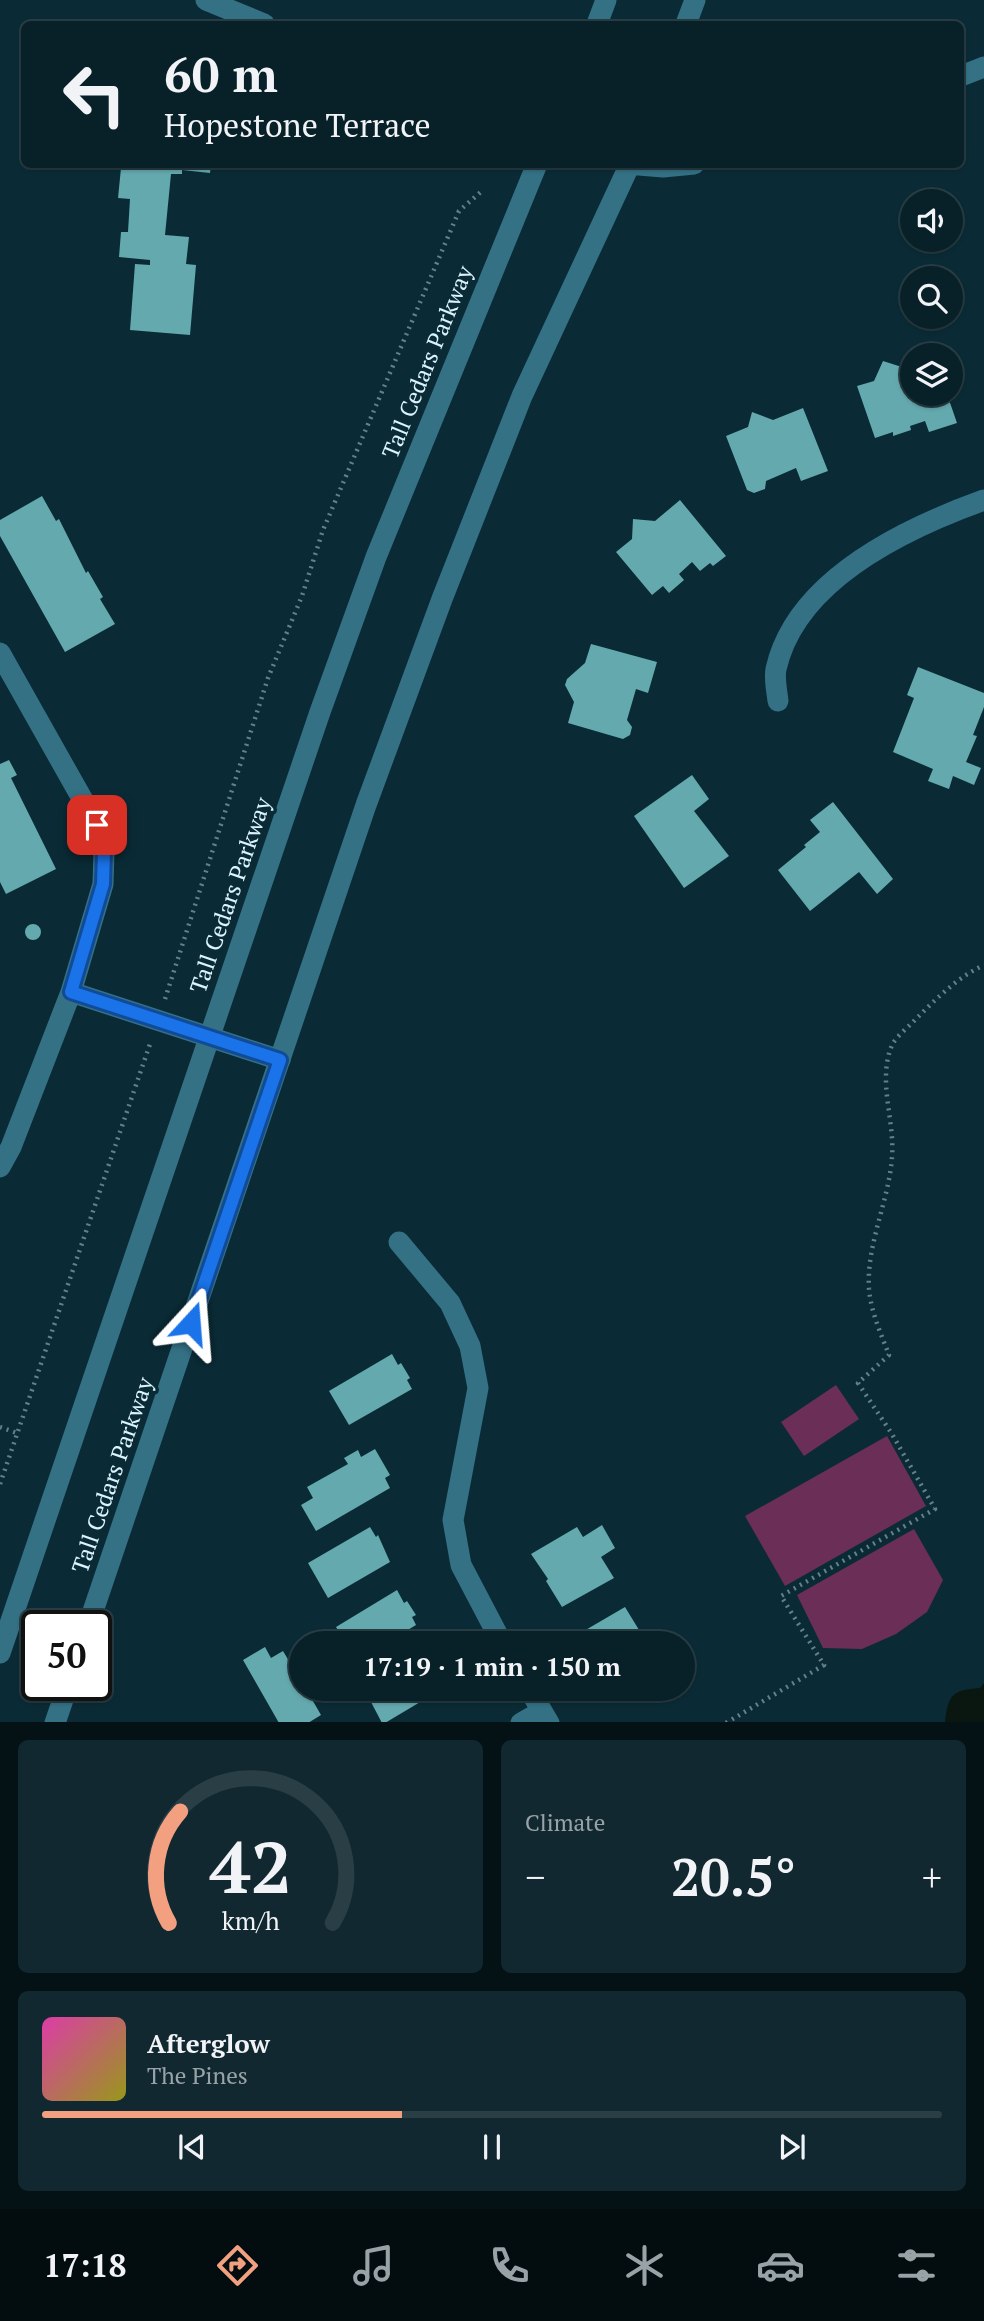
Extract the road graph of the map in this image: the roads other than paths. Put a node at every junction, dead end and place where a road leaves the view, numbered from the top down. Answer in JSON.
{"nodes":[{"id":1,"x":206,"y":0,"type":"edge"},
{"id":2,"x":606,"y":0,"type":"edge"},
{"id":3,"x":695,"y":0,"type":"edge"},
{"id":4,"x":257,"y":21,"type":"edge"},
{"id":5,"x":598,"y":21,"type":"edge"},
{"id":6,"x":687,"y":21,"type":"edge"},
{"id":7,"x":984,"y":67,"type":"edge"},
{"id":8,"x":964,"y":75,"type":"edge"},
{"id":9,"x":535,"y":168,"type":"edge"},
{"id":10,"x":628,"y":168,"type":"edge"},
{"id":11,"x":984,"y":500,"type":"edge"},
{"id":12,"x":0,"y":653,"type":"edge"},
{"id":13,"x":778,"y":701,"type":"dead end"},
{"id":14,"x":71,"y":992,"type":"junction"},
{"id":15,"x":209,"y":1036,"type":"junction"},
{"id":16,"x":280,"y":1060,"type":"junction"},
{"id":17,"x":0,"y":1167,"type":"edge"},
{"id":18,"x":398,"y":1242,"type":"dead end"},
{"id":19,"x":93,"y":1610,"type":"edge"},
{"id":20,"x":496,"y":1631,"type":"edge"},
{"id":21,"x":0,"y":1653,"type":"edge"},
{"id":22,"x":63,"y":1701,"type":"edge"},
{"id":23,"x":536,"y":1701,"type":"edge"},
{"id":24,"x":545,"y":1717,"type":"edge"},
{"id":25,"x":55,"y":1722,"type":"edge"},
{"id":26,"x":525,"y":1722,"type":"edge"}],
"edges":[{"from":1,"to":4,"type":"main road"},
{"from":2,"to":5,"type":"main road"},
{"from":3,"to":6,"type":"main road"},
{"from":7,"to":8,"type":"main road"},
{"from":9,"to":15,"type":"main road","name":"Tall Cedars Parkway"},
{"from":10,"to":16,"type":"main road","name":"Tall Cedars Parkway"},
{"from":11,"to":13,"type":"main road"},
{"from":12,"to":14,"type":"main road"},
{"from":14,"to":15,"type":"main road"},
{"from":14,"to":17,"type":"main road"},
{"from":15,"to":16,"type":"main road"},
{"from":15,"to":21,"type":"main road","name":"Tall Cedars Parkway"},
{"from":16,"to":19,"type":"main road","name":"Tall Cedars Parkway"},
{"from":18,"to":20,"type":"main road"},
{"from":22,"to":25,"type":"main road"},
{"from":23,"to":24,"type":"main road"},
{"from":24,"to":26,"type":"main road"}]}
